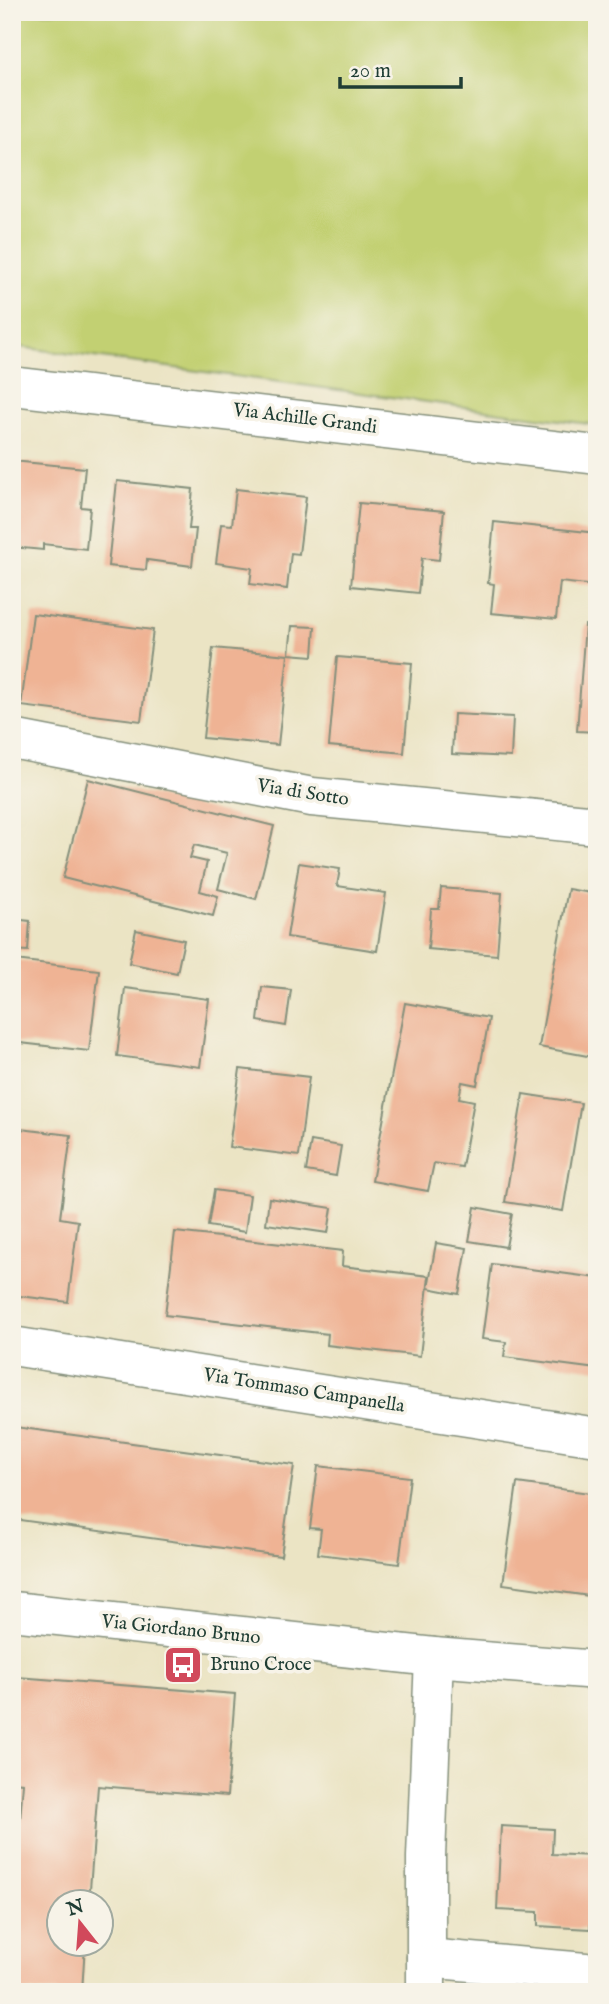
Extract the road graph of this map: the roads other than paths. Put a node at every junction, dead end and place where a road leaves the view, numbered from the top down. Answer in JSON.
{"nodes":[{"id":1,"x":12,"y":386,"type":"edge"},
{"id":2,"x":597,"y":455,"type":"edge"},
{"id":3,"x":12,"y":739,"type":"edge"},
{"id":4,"x":597,"y":825,"type":"edge"},
{"id":5,"x":12,"y":1346,"type":"edge"},
{"id":6,"x":597,"y":1437,"type":"edge"},
{"id":7,"x":12,"y":1611,"type":"edge"},
{"id":8,"x":434,"y":1657,"type":"junction"},
{"id":9,"x":597,"y":1670,"type":"edge"},
{"id":10,"x":597,"y":1973,"type":"edge"},
{"id":11,"x":426,"y":1975,"type":"edge"}],
"edges":[{"from":1,"to":2,"type":"street","name":"Via Achille Grandi"},
{"from":3,"to":4,"type":"street","name":"Via di Sotto"},
{"from":5,"to":6,"type":"street","name":"Via Tommaso Campanella"},
{"from":7,"to":8,"type":"street","name":"Via Giordano Bruno"},
{"from":8,"to":9,"type":"street","name":"Via Giordano Bruno"},
{"from":8,"to":11,"type":"street"},
{"from":10,"to":11,"type":"street"}]}
